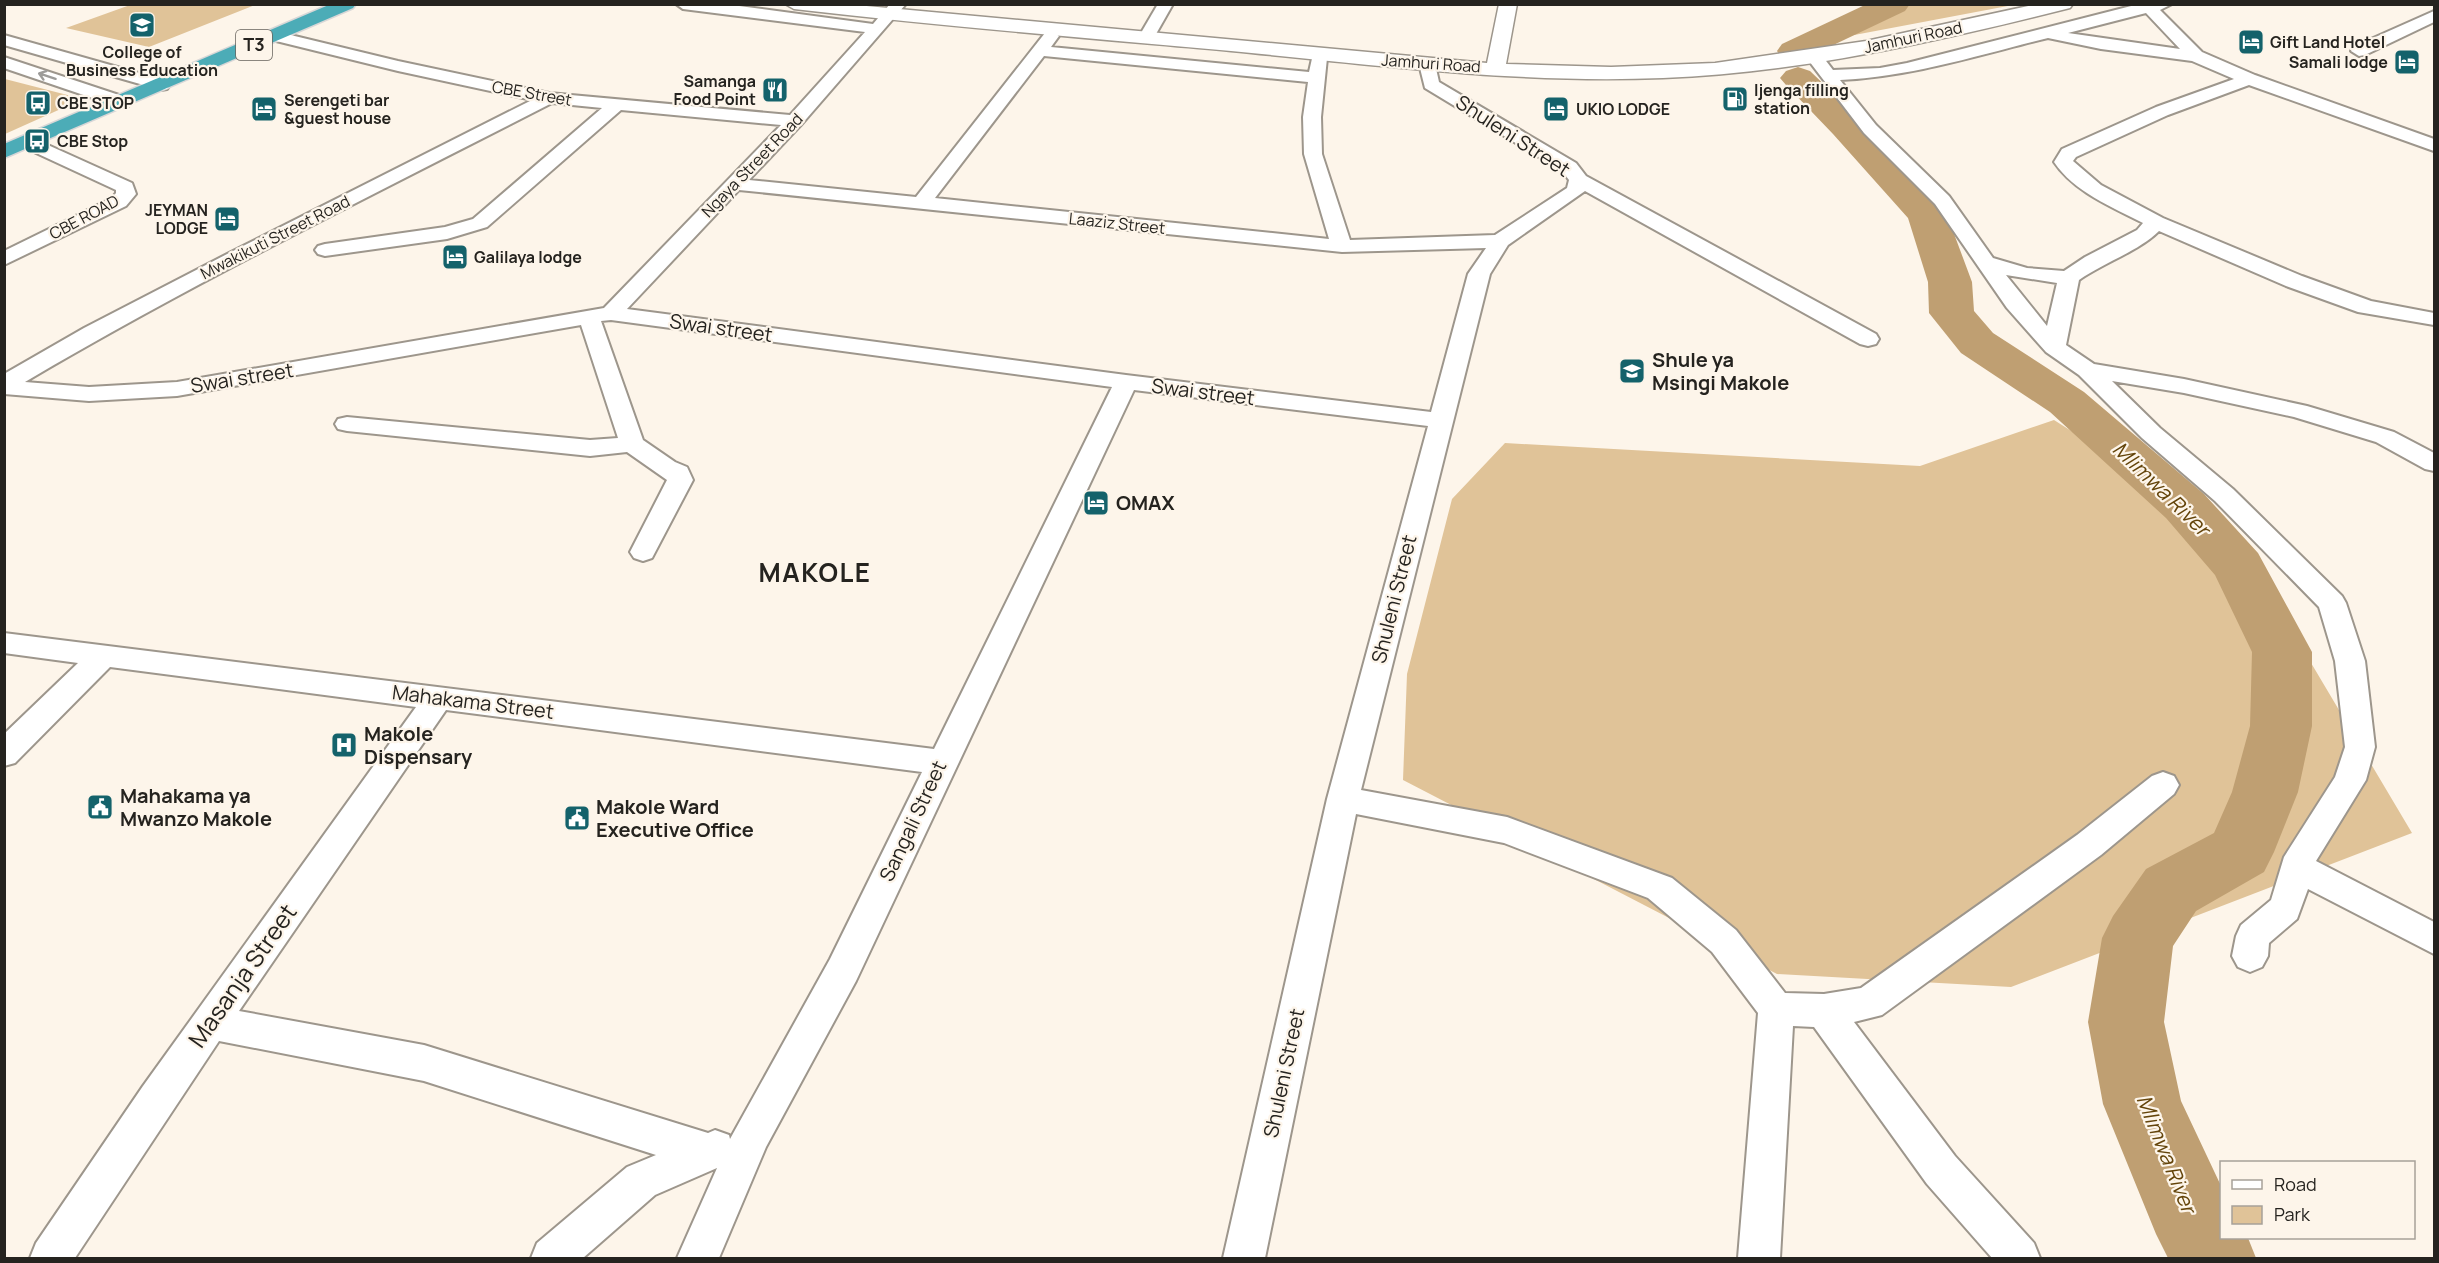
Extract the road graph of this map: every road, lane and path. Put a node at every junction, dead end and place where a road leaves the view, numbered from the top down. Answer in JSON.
{"nodes":[{"id":1,"x":347,"y":4,"type":"edge"},
{"id":2,"x":683,"y":4,"type":"edge"},
{"id":3,"x":786,"y":4,"type":"edge"},
{"id":4,"x":794,"y":4,"type":"edge"},
{"id":5,"x":1166,"y":4,"type":"edge"},
{"id":6,"x":1508,"y":4,"type":"edge"},
{"id":7,"x":2064,"y":4,"type":"edge"},
{"id":8,"x":709,"y":6,"type":"edge"},
{"id":9,"x":2153,"y":6,"type":"edge"},
{"id":10,"x":766,"y":16,"type":"junction"},
{"id":11,"x":889,"y":16,"type":"edge"},
{"id":12,"x":2434,"y":16,"type":"edge"},
{"id":13,"x":1056,"y":29,"type":"junction"},
{"id":14,"x":2046,"y":33,"type":"junction"},
{"id":15,"x":274,"y":36,"type":"junction"},
{"id":16,"x":1156,"y":39,"type":"junction"},
{"id":17,"x":4,"y":40,"type":"edge"},
{"id":18,"x":1039,"y":51,"type":"junction"},
{"id":19,"x":2360,"y":51,"type":"dead end"},
{"id":20,"x":1319,"y":54,"type":"junction"},
{"id":21,"x":2196,"y":56,"type":"junction"},
{"id":22,"x":1814,"y":57,"type":"junction"},
{"id":23,"x":4,"y":62,"type":"edge"},
{"id":24,"x":1156,"y":62,"type":"junction"},
{"id":25,"x":1427,"y":64,"type":"junction"},
{"id":26,"x":1496,"y":68,"type":"junction"},
{"id":27,"x":1827,"y":75,"type":"junction"},
{"id":28,"x":1317,"y":78,"type":"junction"},
{"id":29,"x":2249,"y":79,"type":"junction"},
{"id":30,"x":161,"y":85,"type":"junction"},
{"id":31,"x":549,"y":98,"type":"junction"},
{"id":32,"x":122,"y":102,"type":"junction"},
{"id":33,"x":617,"y":104,"type":"junction"},
{"id":34,"x":795,"y":121,"type":"junction"},
{"id":35,"x":28,"y":142,"type":"junction"},
{"id":36,"x":2434,"y":145,"type":"edge"},
{"id":37,"x":4,"y":152,"type":"edge"},
{"id":38,"x":1579,"y":180,"type":"junction"},
{"id":39,"x":735,"y":184,"type":"junction"},
{"id":40,"x":921,"y":203,"type":"junction"},
{"id":41,"x":2156,"y":222,"type":"junction"},
{"id":42,"x":1500,"y":241,"type":"junction"},
{"id":43,"x":1342,"y":246,"type":"junction"},
{"id":44,"x":325,"y":250,"type":"dead end"},
{"id":45,"x":4,"y":259,"type":"edge"},
{"id":46,"x":1986,"y":262,"type":"junction"},
{"id":47,"x":2069,"y":277,"type":"junction"},
{"id":48,"x":600,"y":315,"type":"junction"},
{"id":49,"x":2434,"y":319,"type":"edge"},
{"id":50,"x":1868,"y":339,"type":"dead end"},
{"id":51,"x":2054,"y":347,"type":"junction"},
{"id":52,"x":2087,"y":370,"type":"junction"},
{"id":53,"x":1126,"y":382,"type":"junction"},
{"id":54,"x":4,"y":385,"type":"edge"},
{"id":55,"x":1440,"y":420,"type":"junction"},
{"id":56,"x":347,"y":423,"type":"dead end"},
{"id":57,"x":632,"y":444,"type":"junction"},
{"id":58,"x":2434,"y":463,"type":"edge"},
{"id":59,"x":643,"y":552,"type":"dead end"},
{"id":60,"x":4,"y":643,"type":"edge"},
{"id":61,"x":105,"y":654,"type":"junction"},
{"id":62,"x":439,"y":698,"type":"junction"},
{"id":63,"x":4,"y":754,"type":"edge"},
{"id":64,"x":941,"y":762,"type":"junction"},
{"id":65,"x":2163,"y":785,"type":"dead end"},
{"id":66,"x":1343,"y":799,"type":"junction"},
{"id":67,"x":2298,"y":868,"type":"junction"},
{"id":68,"x":2434,"y":939,"type":"edge"},
{"id":69,"x":2250,"y":956,"type":"dead end"},
{"id":70,"x":1776,"y":1009,"type":"junction"},
{"id":71,"x":1824,"y":1011,"type":"junction"},
{"id":72,"x":210,"y":1022,"type":"junction"},
{"id":73,"x":753,"y":1134,"type":"junction"},
{"id":74,"x":708,"y":1152,"type":"junction"},
{"id":75,"x":51,"y":1258,"type":"edge"},
{"id":76,"x":552,"y":1258,"type":"edge"},
{"id":77,"x":698,"y":1258,"type":"edge"},
{"id":78,"x":1244,"y":1258,"type":"edge"},
{"id":79,"x":1759,"y":1258,"type":"edge"},
{"id":80,"x":2019,"y":1258,"type":"edge"}],
"edges":[{"from":1,"to":15,"type":"highway","number":"T3"},
{"from":2,"to":8,"type":"street"},
{"from":3,"to":10,"type":"street"},
{"from":4,"to":11,"type":"main road","name":"Jamhuri Road"},
{"from":5,"to":16,"type":"street"},
{"from":6,"to":26,"type":"main road"},
{"from":7,"to":22,"type":"main road","name":"Jamhuri Road"},
{"from":8,"to":10,"type":"street"},
{"from":9,"to":14,"type":"street"},
{"from":9,"to":21,"type":"street"},
{"from":10,"to":11,"type":"street"},
{"from":11,"to":13,"type":"main road","name":"Jamhuri Road"},
{"from":11,"to":34,"type":"street","name":"Ngaya Street Road"},
{"from":12,"to":19,"type":"street"},
{"from":13,"to":16,"type":"main road","name":"Jamhuri Road"},
{"from":13,"to":18,"type":"street"},
{"from":14,"to":21,"type":"street"},
{"from":14,"to":27,"type":"street"},
{"from":15,"to":30,"type":"highway","number":"T3"},
{"from":15,"to":31,"type":"street","name":"CBE Street"},
{"from":16,"to":20,"type":"main road","name":"Jamhuri Road"},
{"from":16,"to":24,"type":"street"},
{"from":17,"to":30,"type":"street"},
{"from":18,"to":24,"type":"street"},
{"from":18,"to":40,"type":"street"},
{"from":20,"to":25,"type":"main road","name":"Jamhuri Road"},
{"from":20,"to":28,"type":"street"},
{"from":21,"to":29,"type":"street"},
{"from":22,"to":26,"type":"main road","name":"Jamhuri Road"},
{"from":22,"to":27,"type":"street"},
{"from":32,"to":23,"type":"street","one_way":true},
{"from":24,"to":28,"type":"street"},
{"from":25,"to":26,"type":"main road","name":"Jamhuri Road"},
{"from":25,"to":38,"type":"street","name":"Shuleni Street"},
{"from":27,"to":46,"type":"street"},
{"from":28,"to":43,"type":"street"},
{"from":29,"to":36,"type":"street"},
{"from":29,"to":41,"type":"street"},
{"from":30,"to":32,"type":"highway","number":"T3"},
{"from":31,"to":33,"type":"street","name":"CBE Street"},
{"from":31,"to":54,"type":"street","name":"Mwakikuti Street Road"},
{"from":32,"to":35,"type":"highway","number":"T3"},
{"from":33,"to":34,"type":"street","name":"CBE Street"},
{"from":33,"to":44,"type":"street"},
{"from":34,"to":39,"type":"street","name":"Ngaya Street Road"},
{"from":35,"to":37,"type":"highway","number":"T3"},
{"from":35,"to":45,"type":"street","name":"CBE ROAD"},
{"from":38,"to":42,"type":"street","name":"Shuleni Street"},
{"from":38,"to":50,"type":"street"},
{"from":39,"to":40,"type":"street","name":"Laaziz Street"},
{"from":39,"to":48,"type":"street","name":"Ngaya Street Road"},
{"from":40,"to":43,"type":"street","name":"Laaziz Street"},
{"from":41,"to":47,"type":"street"},
{"from":41,"to":49,"type":"street"},
{"from":42,"to":43,"type":"street","name":"Laaziz Street"},
{"from":42,"to":55,"type":"street","name":"Shuleni Street"},
{"from":46,"to":47,"type":"street"},
{"from":46,"to":51,"type":"street"},
{"from":47,"to":51,"type":"street"},
{"from":48,"to":53,"type":"street","name":"Swai street"},
{"from":48,"to":54,"type":"street","name":"Swai street"},
{"from":48,"to":57,"type":"street"},
{"from":51,"to":52,"type":"street"},
{"from":52,"to":58,"type":"street"},
{"from":52,"to":67,"type":"street"},
{"from":53,"to":55,"type":"street","name":"Swai street"},
{"from":53,"to":64,"type":"street","name":"Sangali Street"},
{"from":55,"to":66,"type":"street","name":"Shuleni Street"},
{"from":56,"to":57,"type":"street"},
{"from":57,"to":59,"type":"street"},
{"from":60,"to":61,"type":"street","name":"Mahakama Street"},
{"from":61,"to":62,"type":"street","name":"Mahakama Street"},
{"from":61,"to":63,"type":"street"},
{"from":62,"to":64,"type":"street","name":"Mahakama Street"},
{"from":62,"to":72,"type":"street","name":"Masanja Street"},
{"from":64,"to":73,"type":"street","name":"Sangali Street"},
{"from":65,"to":71,"type":"street"},
{"from":66,"to":70,"type":"street"},
{"from":66,"to":78,"type":"street","name":"Shuleni Street"},
{"from":67,"to":68,"type":"street"},
{"from":67,"to":69,"type":"street"},
{"from":70,"to":71,"type":"street"},
{"from":70,"to":79,"type":"street"},
{"from":71,"to":80,"type":"street"},
{"from":72,"to":74,"type":"street"},
{"from":72,"to":75,"type":"street","name":"Masanja Street"},
{"from":73,"to":74,"type":"street"},
{"from":73,"to":77,"type":"street","name":"Sangali Street"},
{"from":74,"to":76,"type":"street"}]}
